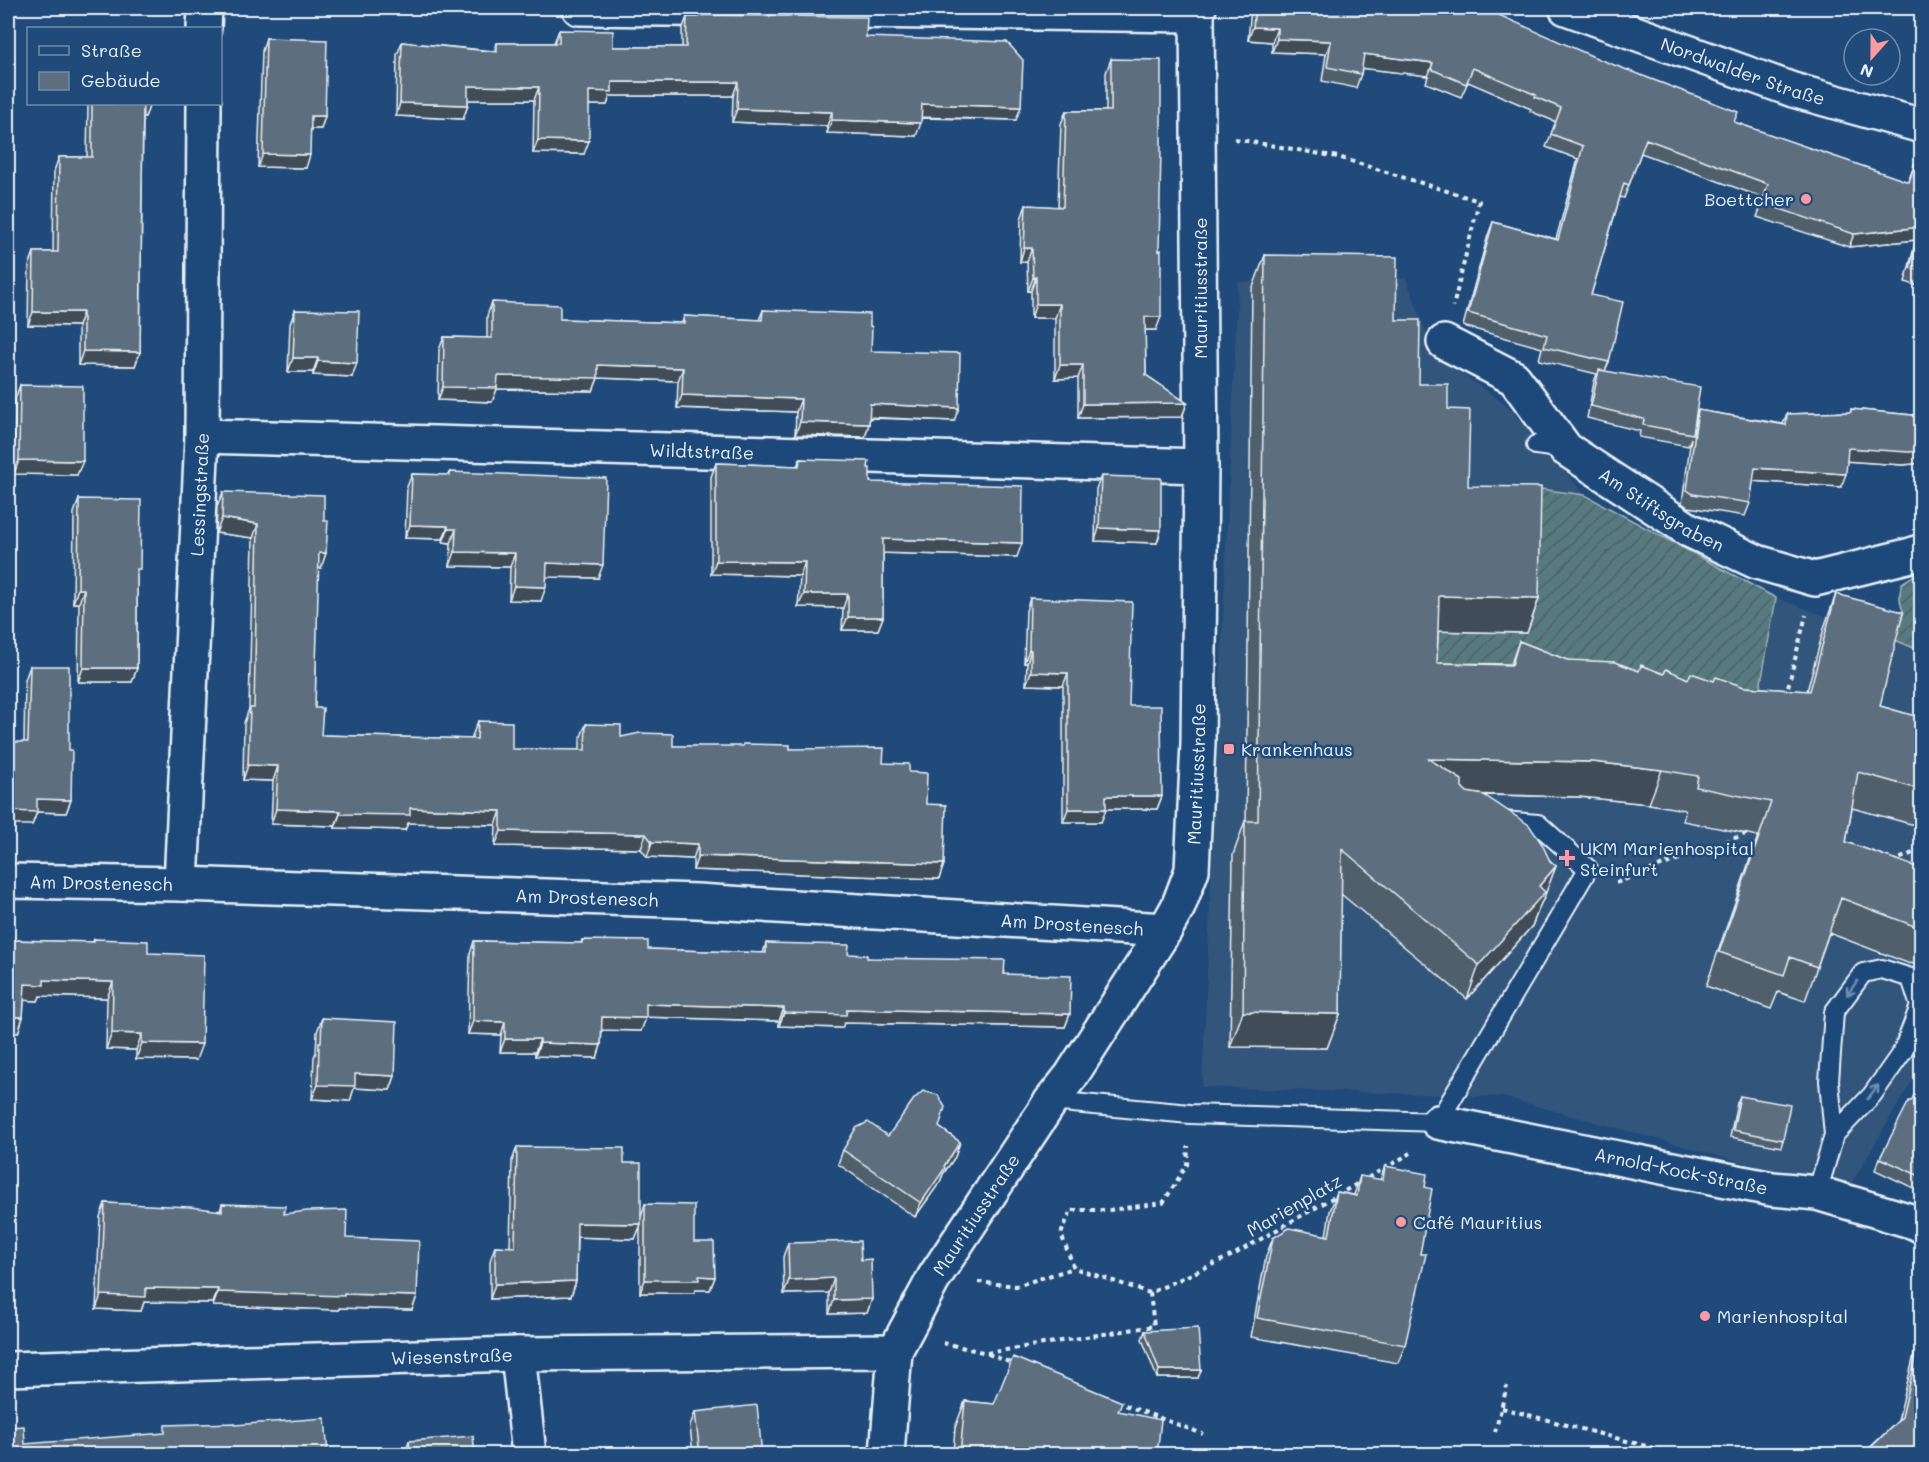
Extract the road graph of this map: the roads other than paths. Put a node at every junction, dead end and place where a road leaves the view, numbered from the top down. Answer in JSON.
{"nodes":[{"id":1,"x":204,"y":8,"type":"edge"},
{"id":2,"x":579,"y":8,"type":"edge"},
{"id":3,"x":1566,"y":8,"type":"edge"},
{"id":4,"x":1198,"y":11,"type":"edge"},
{"id":5,"x":204,"y":27,"type":"edge"},
{"id":6,"x":204,"y":105,"type":"edge"},
{"id":7,"x":1922,"y":126,"type":"edge"},
{"id":8,"x":1444,"y":342,"type":"road end"},
{"id":9,"x":202,"y":436,"type":"junction"},
{"id":10,"x":1201,"y":466,"type":"junction"},
{"id":11,"x":1922,"y":551,"type":"edge"},
{"id":12,"x":1482,"y":819,"type":"edge"},
{"id":13,"x":8,"y":880,"type":"edge"},
{"id":14,"x":181,"y":884,"type":"junction"},
{"id":15,"x":1165,"y":930,"type":"junction"},
{"id":16,"x":1051,"y":1101,"type":"junction"},
{"id":17,"x":1438,"y":1122,"type":"junction"},
{"id":18,"x":1834,"y":1135,"type":"junction"},
{"id":19,"x":1816,"y":1193,"type":"junction"},
{"id":20,"x":1922,"y":1226,"type":"edge"},
{"id":21,"x":895,"y":1351,"type":"junction"},
{"id":22,"x":518,"y":1354,"type":"junction"},
{"id":23,"x":8,"y":1369,"type":"edge"},
{"id":24,"x":529,"y":1455,"type":"edge"},
{"id":25,"x":887,"y":1455,"type":"edge"}],
"edges":[{"from":1,"to":5,"type":"street"},
{"from":2,"to":4,"type":"street"},
{"from":3,"to":7,"type":"street","name":"Nordwalder Straße"},
{"from":4,"to":10,"type":"street","name":"Mauritiusstraße"},
{"from":6,"to":9,"type":"street","name":"Lessingstraße"},
{"from":8,"to":11,"type":"street","name":"Am Stiftsgraben"},
{"from":9,"to":10,"type":"street","name":"Wildtstraße"},
{"from":9,"to":14,"type":"street","name":"Lessingstraße"},
{"from":10,"to":15,"type":"street","name":"Mauritiusstraße"},
{"from":12,"to":17,"type":"lane"},
{"from":13,"to":14,"type":"street","name":"Am Drostenesch"},
{"from":14,"to":15,"type":"street","name":"Am Drostenesch"},
{"from":15,"to":16,"type":"street","name":"Mauritiusstraße"},
{"from":16,"to":17,"type":"lane"},
{"from":16,"to":21,"type":"street","name":"Mauritiusstraße"},
{"from":17,"to":19,"type":"street","name":"Arnold-Kock-Straße"},
{"from":18,"to":18,"type":"lane","one_way":true},
{"from":18,"to":19,"type":"lane"},
{"from":19,"to":20,"type":"street","name":"Arnold-Kock-Straße"},
{"from":21,"to":22,"type":"street","name":"Wiesenstraße"},
{"from":21,"to":25,"type":"street","name":"Mauritiusstraße"},
{"from":22,"to":23,"type":"street","name":"Wiesenstraße"},
{"from":22,"to":24,"type":"street"}]}
